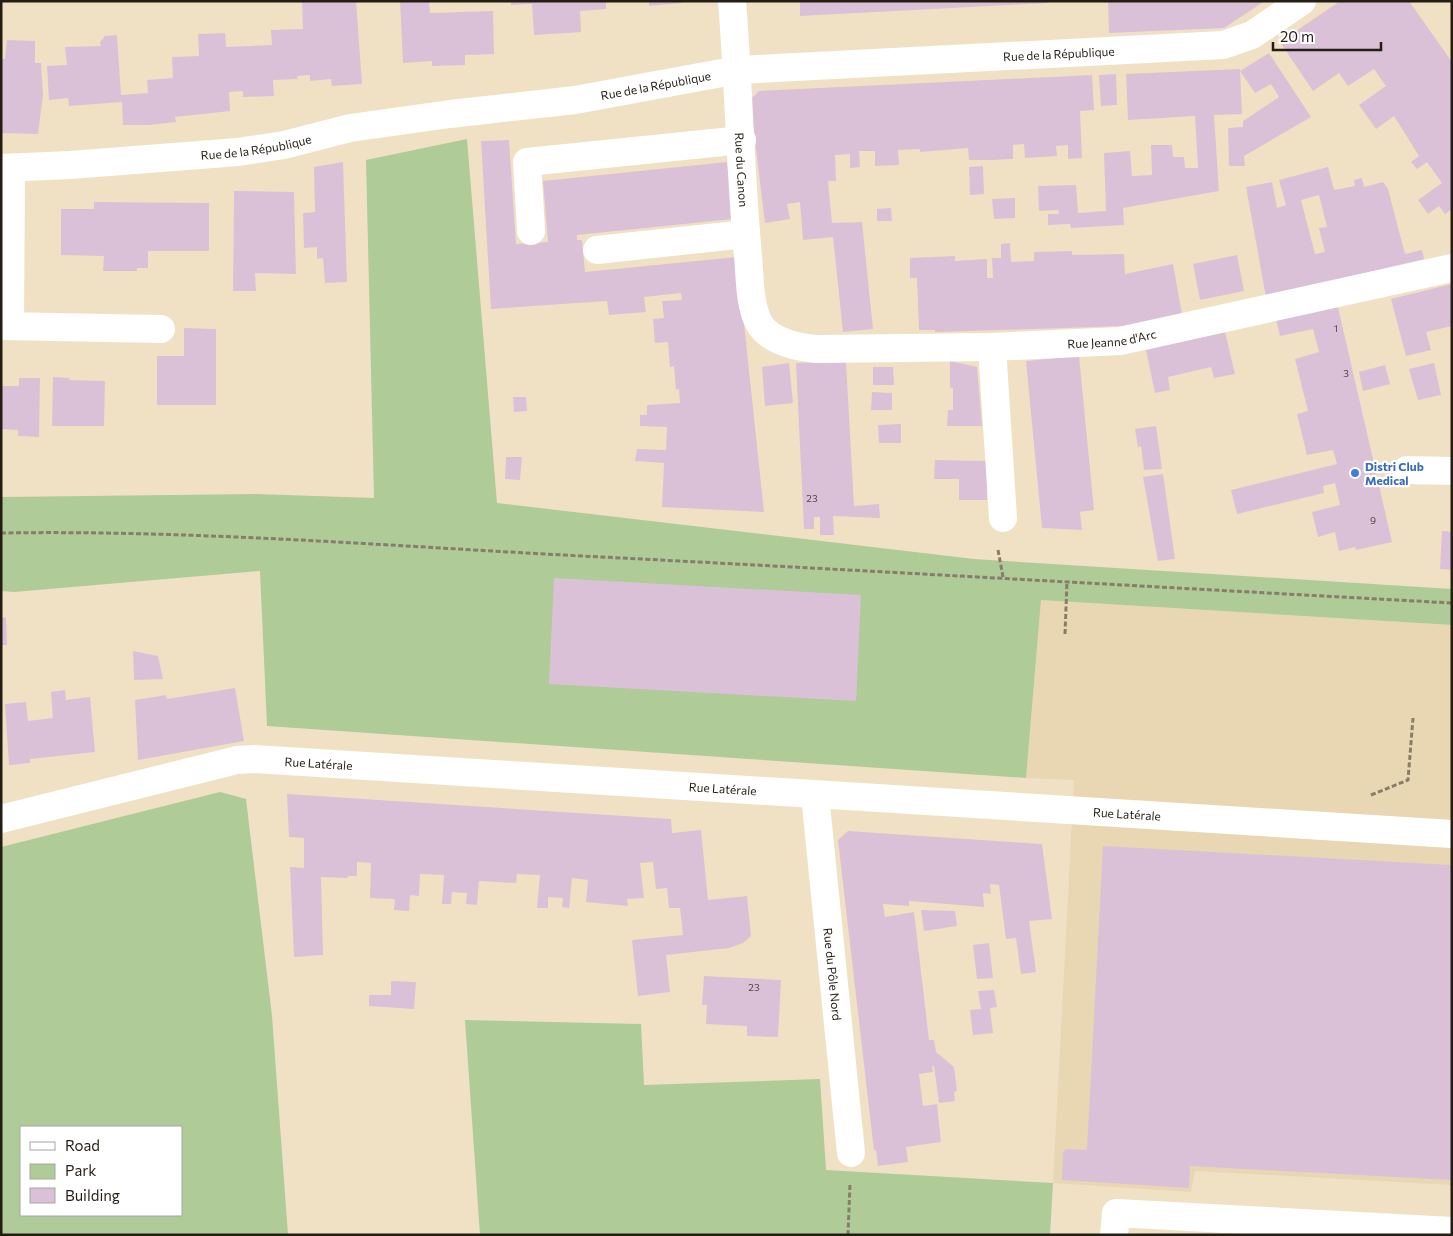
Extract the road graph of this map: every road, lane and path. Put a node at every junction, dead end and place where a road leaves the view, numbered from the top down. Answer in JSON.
{"nodes":[{"id":1,"x":732,"y":1,"type":"edge"},
{"id":2,"x":1302,"y":1,"type":"edge"},
{"id":3,"x":738,"y":70,"type":"junction"},
{"id":4,"x":742,"y":140,"type":"junction"},
{"id":5,"x":6,"y":168,"type":"edge"},
{"id":6,"x":531,"y":231,"type":"dead end"},
{"id":7,"x":746,"y":234,"type":"junction"},
{"id":8,"x":597,"y":250,"type":"dead end"},
{"id":9,"x":1452,"y":268,"type":"edge"},
{"id":10,"x":6,"y":326,"type":"edge"},
{"id":11,"x":161,"y":329,"type":"dead end"},
{"id":12,"x":769,"y":334,"type":"joint"},
{"id":13,"x":992,"y":347,"type":"junction"},
{"id":14,"x":1407,"y":470,"type":"dead end"},
{"id":15,"x":1452,"y":471,"type":"edge"},
{"id":16,"x":1002,"y":518,"type":"dead end"},
{"id":17,"x":1,"y":533,"type":"edge"},
{"id":18,"x":1067,"y":582,"type":"junction"},
{"id":19,"x":1452,"y":603,"type":"edge"},
{"id":20,"x":1066,"y":634,"type":"dead end"},
{"id":21,"x":1413,"y":718,"type":"dead end"},
{"id":22,"x":1408,"y":780,"type":"dead end"},
{"id":23,"x":815,"y":795,"type":"junction"},
{"id":24,"x":1,"y":819,"type":"edge"},
{"id":25,"x":1452,"y":834,"type":"edge"},
{"id":26,"x":850,"y":1153,"type":"joint"},
{"id":27,"x":1452,"y":1231,"type":"edge"},
{"id":28,"x":848,"y":1235,"type":"edge"},
{"id":29,"x":1114,"y":1235,"type":"edge"}],
"edges":[{"from":1,"to":3,"type":"street","name":"Rue du Canon"},
{"from":2,"to":3,"type":"street","name":"Rue de la République"},
{"from":3,"to":4,"type":"street","name":"Rue du Canon"},
{"from":3,"to":5,"type":"street","name":"Rue de la République"},
{"from":4,"to":6,"type":"street"},
{"from":4,"to":7,"type":"street","name":"Rue du Canon"},
{"from":5,"to":10,"type":"street"},
{"from":7,"to":8,"type":"street"},
{"from":7,"to":12,"type":"street","name":"Rue du Canon"},
{"from":9,"to":13,"type":"street","name":"Rue Jeanne d'Arc"},
{"from":10,"to":11,"type":"street"},
{"from":12,"to":13,"type":"street","name":"Rue Jeanne d'Arc"},
{"from":13,"to":16,"type":"street"},
{"from":14,"to":15,"type":"street"},
{"from":17,"to":18,"type":"path"},
{"from":18,"to":19,"type":"path"},
{"from":18,"to":20,"type":"path"},
{"from":21,"to":22,"type":"path"},
{"from":23,"to":24,"type":"street","name":"Rue Latérale"},
{"from":23,"to":25,"type":"street","name":"Rue Latérale"},
{"from":23,"to":26,"type":"street","name":"Rue du Pôle Nord"},
{"from":26,"to":28,"type":"path"},
{"from":27,"to":29,"type":"street"}]}
